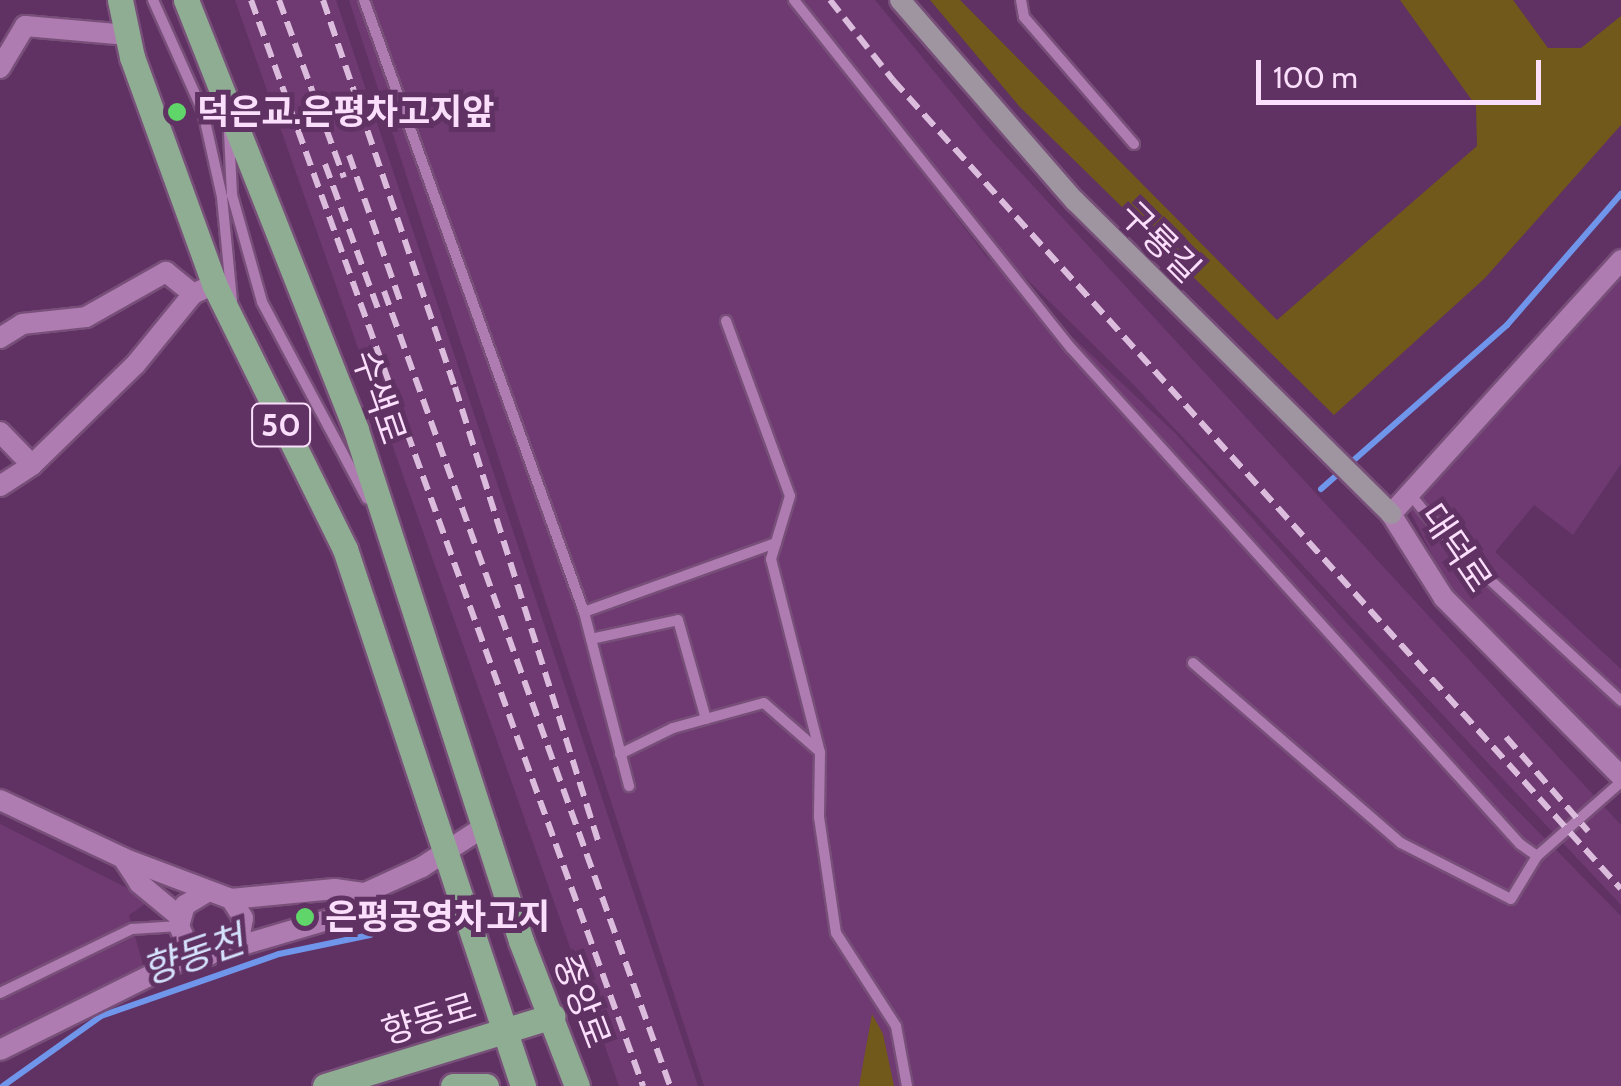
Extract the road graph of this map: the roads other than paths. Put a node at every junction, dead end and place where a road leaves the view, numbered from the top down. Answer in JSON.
{"nodes":[{"id":1,"x":120,"y":0,"type":"edge"},
{"id":2,"x":153,"y":0,"type":"edge"},
{"id":3,"x":186,"y":0,"type":"edge"},
{"id":4,"x":364,"y":0,"type":"edge"},
{"id":5,"x":794,"y":0,"type":"edge"},
{"id":6,"x":900,"y":0,"type":"edge"},
{"id":7,"x":1021,"y":0,"type":"edge"},
{"id":8,"x":128,"y":35,"type":"junction"},
{"id":9,"x":0,"y":68,"type":"edge"},
{"id":10,"x":227,"y":100,"type":"junction"},
{"id":11,"x":1134,"y":144,"type":"dead end"},
{"id":12,"x":1621,"y":260,"type":"edge"},
{"id":13,"x":204,"y":289,"type":"junction"},
{"id":14,"x":726,"y":321,"type":"dead end"},
{"id":15,"x":235,"y":329,"type":"junction"},
{"id":16,"x":0,"y":338,"type":"edge"},
{"id":17,"x":0,"y":432,"type":"edge"},
{"id":18,"x":32,"y":465,"type":"junction"},
{"id":19,"x":0,"y":486,"type":"edge"},
{"id":20,"x":1410,"y":494,"type":"junction"},
{"id":21,"x":1386,"y":508,"type":"junction"},
{"id":22,"x":383,"y":526,"type":"junction"},
{"id":23,"x":776,"y":542,"type":"junction"},
{"id":24,"x":584,"y":612,"type":"junction"},
{"id":25,"x":590,"y":638,"type":"junction"},
{"id":26,"x":1193,"y":663,"type":"dead end"},
{"id":27,"x":1621,"y":701,"type":"edge"},
{"id":28,"x":706,"y":719,"type":"junction"},
{"id":29,"x":820,"y":752,"type":"junction"},
{"id":30,"x":620,"y":754,"type":"junction"},
{"id":31,"x":1621,"y":779,"type":"edge"},
{"id":32,"x":628,"y":786,"type":"dead end"},
{"id":33,"x":0,"y":800,"type":"edge"},
{"id":34,"x":487,"y":825,"type":"junction"},
{"id":35,"x":448,"y":848,"type":"junction"},
{"id":36,"x":1537,"y":856,"type":"junction"},
{"id":37,"x":123,"y":858,"type":"junction"},
{"id":38,"x":207,"y":892,"type":"junction"},
{"id":39,"x":364,"y":893,"type":"junction"},
{"id":40,"x":232,"y":899,"type":"junction"},
{"id":41,"x":180,"y":922,"type":"junction"},
{"id":42,"x":232,"y":948,"type":"junction"},
{"id":43,"x":197,"y":952,"type":"junction"},
{"id":44,"x":0,"y":993,"type":"edge"},
{"id":45,"x":552,"y":1016,"type":"junction"},
{"id":46,"x":506,"y":1032,"type":"junction"},
{"id":47,"x":0,"y":1050,"type":"edge"},
{"id":48,"x":325,"y":1086,"type":"edge"},
{"id":49,"x":452,"y":1086,"type":"edge"},
{"id":50,"x":486,"y":1086,"type":"edge"},
{"id":51,"x":524,"y":1086,"type":"edge"},
{"id":52,"x":576,"y":1086,"type":"edge"},
{"id":53,"x":906,"y":1086,"type":"edge"}],
"edges":[{"from":1,"to":8,"type":"main road","number":"50"},
{"from":2,"to":15,"type":"lane"},
{"from":3,"to":10,"type":"main road","name":"수색로","number":"50"},
{"from":4,"to":24,"type":"lane"},
{"from":5,"to":36,"type":"lane"},
{"from":6,"to":21,"type":"main road","name":"구룡길"},
{"from":7,"to":11,"type":"lane"},
{"from":8,"to":9,"type":"street"},
{"from":8,"to":13,"type":"main road","number":"50"},
{"from":10,"to":22,"type":"main road","name":"수색로","number":"50"},
{"from":10,"to":22,"type":"lane"},
{"from":12,"to":20,"type":"street","name":"대덕로"},
{"from":13,"to":15,"type":"main road","number":"50"},
{"from":13,"to":16,"type":"street"},
{"from":13,"to":18,"type":"street"},
{"from":14,"to":23,"type":"lane"},
{"from":15,"to":35,"type":"main road","number":"50"},
{"from":17,"to":18,"type":"street"},
{"from":18,"to":19,"type":"street"},
{"from":20,"to":21,"type":"street","name":"대덕로"},
{"from":20,"to":27,"type":"lane"},
{"from":21,"to":31,"type":"street","name":"대덕로"},
{"from":22,"to":34,"type":"main road","name":"수색로","number":"50"},
{"from":23,"to":24,"type":"lane"},
{"from":23,"to":29,"type":"lane"},
{"from":24,"to":25,"type":"lane"},
{"from":25,"to":28,"type":"lane"},
{"from":25,"to":30,"type":"lane"},
{"from":26,"to":36,"type":"lane"},
{"from":28,"to":29,"type":"lane"},
{"from":28,"to":30,"type":"lane"},
{"from":29,"to":53,"type":"lane"},
{"from":30,"to":32,"type":"lane"},
{"from":31,"to":36,"type":"lane"},
{"from":33,"to":37,"type":"street"},
{"from":34,"to":35,"type":"street"},
{"from":34,"to":45,"type":"main road","name":"중앙로"},
{"from":35,"to":39,"type":"street"},
{"from":35,"to":46,"type":"main road"},
{"from":37,"to":38,"type":"street"},
{"from":37,"to":41,"type":"street"},
{"from":38,"to":40,"type":"street"},
{"from":38,"to":41,"type":"street"},
{"from":39,"to":40,"type":"street"},
{"from":39,"to":42,"type":"street"},
{"from":40,"to":42,"type":"street"},
{"from":41,"to":43,"type":"street"},
{"from":41,"to":44,"type":"lane"},
{"from":42,"to":43,"type":"street"},
{"from":43,"to":47,"type":"street"},
{"from":45,"to":46,"type":"main road","name":"향동로"},
{"from":45,"to":52,"type":"main road","name":"중앙로"},
{"from":46,"to":48,"type":"main road","name":"향동로"},
{"from":46,"to":51,"type":"main road"},
{"from":49,"to":50,"type":"main road"}]}
